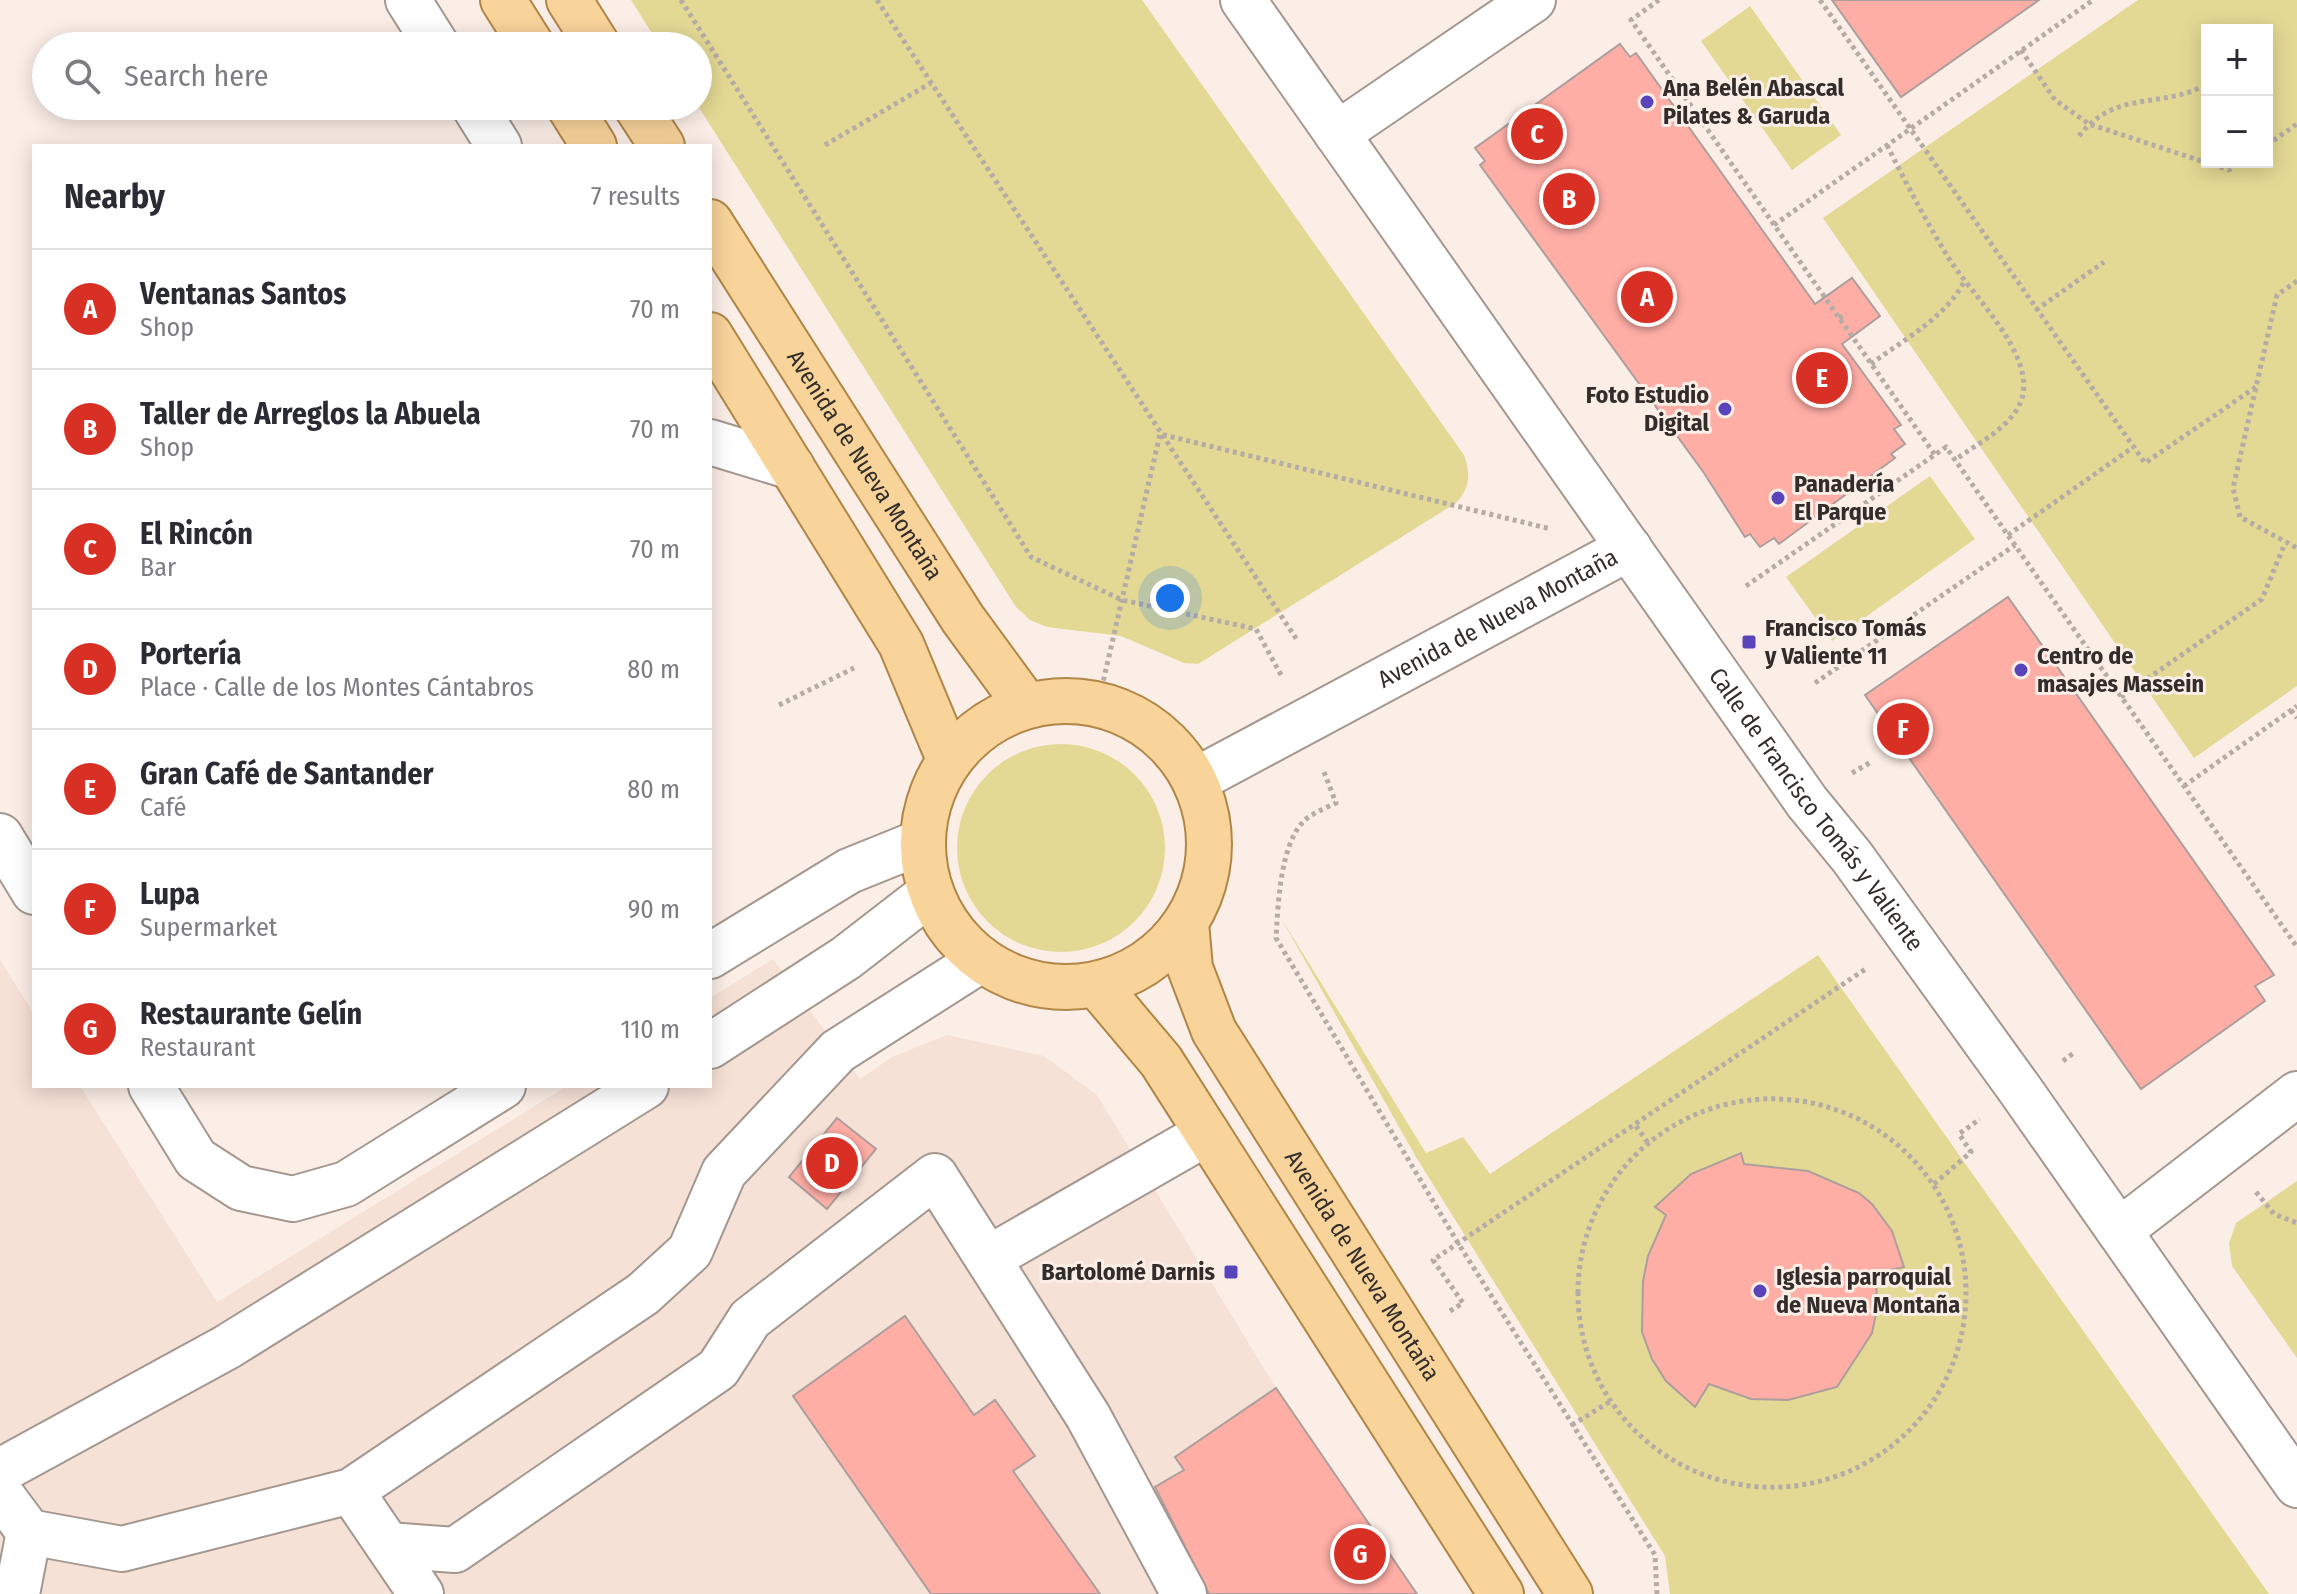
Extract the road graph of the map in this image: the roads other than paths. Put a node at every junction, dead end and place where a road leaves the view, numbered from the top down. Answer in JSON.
{"nodes":[{"id":1,"x":408,"y":0,"type":"edge"},
{"id":2,"x":503,"y":0,"type":"edge"},
{"id":3,"x":569,"y":0,"type":"edge"},
{"id":4,"x":1243,"y":0,"type":"edge"},
{"id":5,"x":1533,"y":0,"type":"edge"},
{"id":6,"x":428,"y":32,"type":"edge"},
{"id":7,"x":523,"y":32,"type":"edge"},
{"id":8,"x":589,"y":32,"type":"edge"},
{"id":9,"x":483,"y":120,"type":"edge"},
{"id":10,"x":578,"y":120,"type":"edge"},
{"id":11,"x":645,"y":120,"type":"edge"},
{"id":12,"x":1337,"y":134,"type":"junction"},
{"id":13,"x":498,"y":144,"type":"edge"},
{"id":14,"x":593,"y":144,"type":"edge"},
{"id":15,"x":661,"y":144,"type":"edge"},
{"id":16,"x":712,"y":225,"type":"edge"},
{"id":17,"x":712,"y":338,"type":"edge"},
{"id":18,"x":712,"y":443,"type":"edge"},
{"id":19,"x":792,"y":467,"type":"junction"},
{"id":20,"x":1629,"y":548,"type":"junction"},
{"id":21,"x":1026,"y":705,"type":"junction"},
{"id":22,"x":949,"y":759,"type":"junction"},
{"id":23,"x":1198,"y":779,"type":"junction"},
{"id":24,"x":0,"y":836,"type":"edge"},
{"id":25,"x":921,"y":842,"type":"junction"},
{"id":26,"x":32,"y":889,"type":"edge"},
{"id":27,"x":930,"y":893,"type":"junction"},
{"id":28,"x":1186,"y":923,"type":"junction"},
{"id":29,"x":712,"y":955,"type":"edge"},
{"id":30,"x":981,"y":960,"type":"junction"},
{"id":31,"x":1097,"y":985,"type":"junction"},
{"id":32,"x":712,"y":1045,"type":"edge"},
{"id":33,"x":152,"y":1088,"type":"edge"},
{"id":34,"x":500,"y":1088,"type":"edge"},
{"id":35,"x":643,"y":1088,"type":"edge"},
{"id":36,"x":2297,"y":1094,"type":"edge"},
{"id":37,"x":1207,"y":1133,"type":"junction"},
{"id":38,"x":2119,"y":1231,"type":"junction"},
{"id":39,"x":989,"y":1258,"type":"junction"},
{"id":40,"x":0,"y":1471,"type":"edge"},
{"id":41,"x":2297,"y":1485,"type":"edge"},
{"id":42,"x":351,"y":1491,"type":"junction"},
{"id":43,"x":0,"y":1493,"type":"edge"},
{"id":44,"x":29,"y":1532,"type":"junction"},
{"id":45,"x":388,"y":1545,"type":"junction"},
{"id":46,"x":17,"y":1594,"type":"edge"},
{"id":47,"x":421,"y":1594,"type":"edge"},
{"id":48,"x":1184,"y":1594,"type":"edge"},
{"id":49,"x":1501,"y":1594,"type":"edge"},
{"id":50,"x":1570,"y":1594,"type":"edge"}],
"edges":[{"from":1,"to":6,"type":"street"},
{"from":2,"to":7,"type":"main road"},
{"from":3,"to":8,"type":"main road"},
{"from":4,"to":12,"type":"street","name":"Calle de Francisco Tomás y Valiente"},
{"from":5,"to":12,"type":"street"},
{"from":9,"to":13,"type":"street"},
{"from":10,"to":14,"type":"main road"},
{"from":11,"to":15,"type":"main road"},
{"from":12,"to":20,"type":"street","name":"Calle de Francisco Tomás y Valiente"},
{"from":16,"to":21,"type":"main road","name":"Avenida de Nueva Montaña"},
{"from":17,"to":19,"type":"main road"},
{"from":18,"to":19,"type":"street"},
{"from":19,"to":22,"type":"main road"},
{"from":20,"to":23,"type":"street","name":"Avenida de Nueva Montaña"},
{"from":20,"to":38,"type":"street","name":"Calle de Francisco Tomás y Valiente"},
{"from":21,"to":22,"type":"main road"},
{"from":21,"to":23,"type":"main road"},
{"from":22,"to":25,"type":"main road"},
{"from":23,"to":28,"type":"main road"},
{"from":24,"to":26,"type":"street"},
{"from":25,"to":27,"type":"main road"},
{"from":25,"to":29,"type":"street"},
{"from":27,"to":30,"type":"main road"},
{"from":27,"to":32,"type":"street"},
{"from":28,"to":31,"type":"main road"},
{"from":28,"to":50,"type":"main road","name":"Avenida de Nueva Montaña"},
{"from":30,"to":31,"type":"main road"},
{"from":30,"to":42,"type":"street"},
{"from":31,"to":37,"type":"main road"},
{"from":33,"to":34,"type":"street"},
{"from":35,"to":40,"type":"street"},
{"from":36,"to":38,"type":"street"},
{"from":37,"to":39,"type":"street"},
{"from":37,"to":49,"type":"main road"},
{"from":38,"to":41,"type":"street","name":"Calle de Francisco Tomás y Valiente"},
{"from":39,"to":45,"type":"street"},
{"from":39,"to":48,"type":"street"},
{"from":42,"to":44,"type":"street"},
{"from":42,"to":45,"type":"street"},
{"from":43,"to":44,"type":"street"},
{"from":44,"to":46,"type":"street"},
{"from":45,"to":47,"type":"street"}]}
